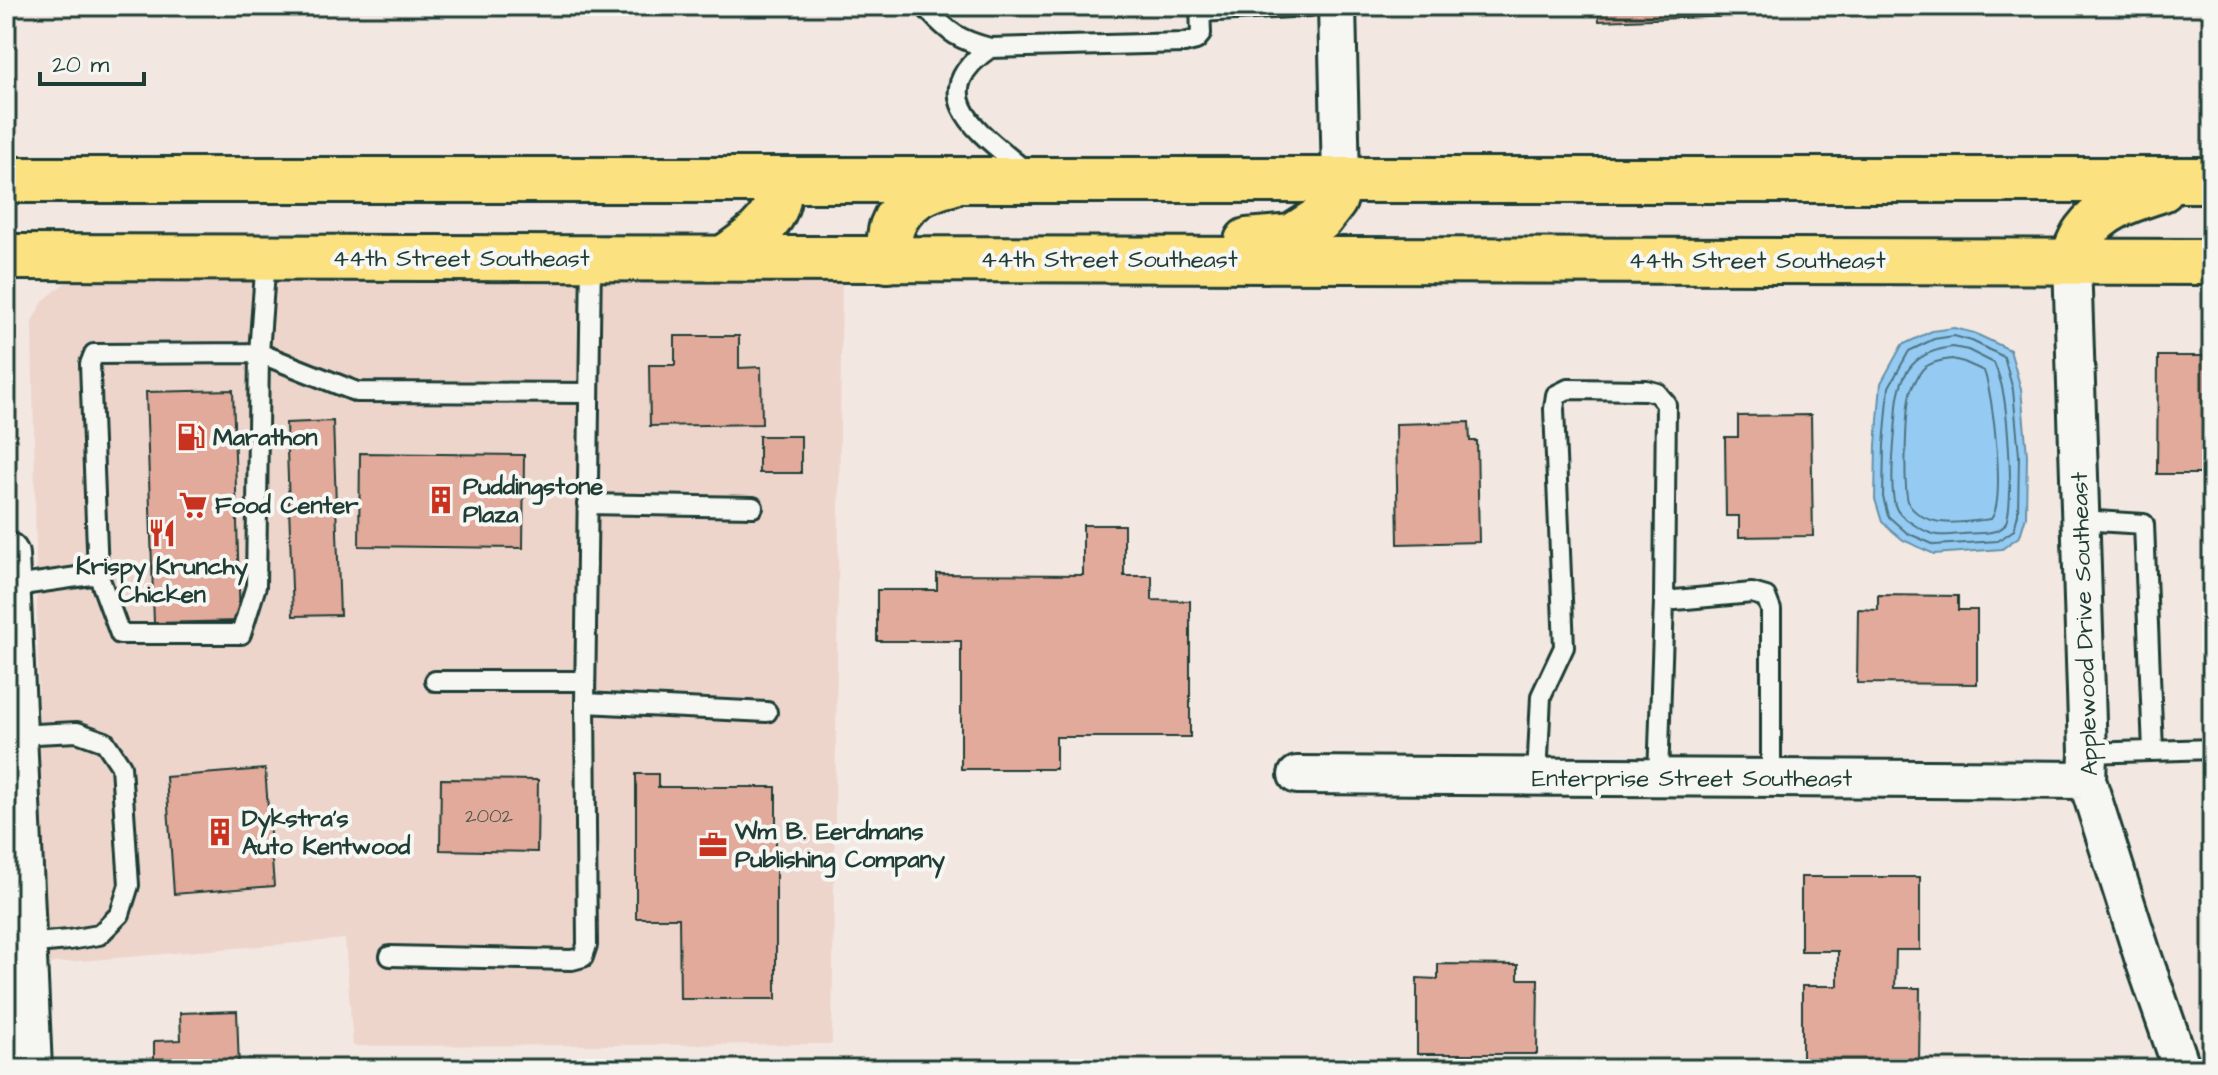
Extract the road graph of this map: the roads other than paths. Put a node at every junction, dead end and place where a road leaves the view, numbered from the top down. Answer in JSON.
{"nodes":[{"id":1,"x":927,"y":6,"type":"edge"},
{"id":2,"x":1310,"y":6,"type":"edge"},
{"id":3,"x":1337,"y":6,"type":"edge"},
{"id":4,"x":1200,"y":9,"type":"edge"},
{"id":5,"x":990,"y":48,"type":"junction"},
{"id":6,"x":6,"y":180,"type":"edge"},
{"id":7,"x":778,"y":180,"type":"junction"},
{"id":8,"x":965,"y":180,"type":"junction"},
{"id":9,"x":1035,"y":180,"type":"junction"},
{"id":10,"x":1341,"y":180,"type":"junction"},
{"id":11,"x":2201,"y":180,"type":"edge"},
{"id":12,"x":6,"y":257,"type":"edge"},
{"id":13,"x":266,"y":258,"type":"junction"},
{"id":14,"x":591,"y":258,"type":"junction"},
{"id":15,"x":1046,"y":258,"type":"junction"},
{"id":16,"x":723,"y":259,"type":"junction"},
{"id":17,"x":888,"y":260,"type":"junction"},
{"id":18,"x":2072,"y":261,"type":"junction"},
{"id":19,"x":2212,"y":262,"type":"edge"},
{"id":20,"x":259,"y":353,"type":"junction"},
{"id":21,"x":589,"y":393,"type":"junction"},
{"id":22,"x":587,"y":504,"type":"junction"},
{"id":23,"x":753,"y":507,"type":"dead end"},
{"id":24,"x":2080,"y":520,"type":"junction"},
{"id":25,"x":7,"y":571,"type":"edge"},
{"id":26,"x":98,"y":574,"type":"junction"},
{"id":27,"x":1664,"y":601,"type":"junction"},
{"id":28,"x":435,"y":681,"type":"dead end"},
{"id":29,"x":585,"y":681,"type":"junction"},
{"id":30,"x":585,"y":703,"type":"junction"},
{"id":31,"x":767,"y":712,"type":"dead end"},
{"id":32,"x":11,"y":716,"type":"edge"},
{"id":33,"x":2212,"y":749,"type":"edge"},
{"id":34,"x":2153,"y":751,"type":"junction"},
{"id":35,"x":2088,"y":767,"type":"junction"},
{"id":36,"x":1297,"y":775,"type":"dead end"},
{"id":37,"x":1537,"y":777,"type":"junction"},
{"id":38,"x":1658,"y":778,"type":"junction"},
{"id":39,"x":1771,"y":778,"type":"junction"},
{"id":40,"x":24,"y":944,"type":"junction"},
{"id":41,"x":390,"y":956,"type":"dead end"},
{"id":42,"x":29,"y":1069,"type":"edge"},
{"id":43,"x":2182,"y":1069,"type":"edge"}],
"edges":[{"from":1,"to":5,"type":"lane"},
{"from":2,"to":4,"type":"lane"},
{"from":3,"to":10,"type":"street"},
{"from":4,"to":5,"type":"lane"},
{"from":5,"to":9,"type":"lane"},
{"from":6,"to":7,"type":"main road"},
{"from":7,"to":8,"type":"main road"},
{"from":7,"to":16,"type":"main road"},
{"from":8,"to":9,"type":"main road"},
{"from":8,"to":17,"type":"main road"},
{"from":9,"to":10,"type":"main road"},
{"from":10,"to":11,"type":"main road"},
{"from":10,"to":15,"type":"main road"},
{"from":11,"to":18,"type":"main road"},
{"from":12,"to":13,"type":"main road","name":"44th Street Southeast"},
{"from":13,"to":14,"type":"main road","name":"44th Street Southeast"},
{"from":13,"to":20,"type":"lane"},
{"from":14,"to":16,"type":"main road","name":"44th Street Southeast"},
{"from":14,"to":21,"type":"lane"},
{"from":15,"to":17,"type":"main road","name":"44th Street Southeast"},
{"from":15,"to":18,"type":"main road","name":"44th Street Southeast"},
{"from":16,"to":17,"type":"main road","name":"44th Street Southeast"},
{"from":18,"to":19,"type":"main road","name":"44th Street Southeast"},
{"from":18,"to":24,"type":"street","name":"Applewood Drive Southeast"},
{"from":20,"to":21,"type":"lane"},
{"from":20,"to":26,"type":"lane"},
{"from":20,"to":26,"type":"lane"},
{"from":21,"to":22,"type":"lane"},
{"from":22,"to":23,"type":"lane"},
{"from":22,"to":29,"type":"lane"},
{"from":24,"to":34,"type":"lane"},
{"from":24,"to":35,"type":"street","name":"Applewood Drive Southeast"},
{"from":25,"to":26,"type":"lane"},
{"from":25,"to":32,"type":"street"},
{"from":27,"to":37,"type":"lane"},
{"from":27,"to":38,"type":"lane"},
{"from":27,"to":39,"type":"lane"},
{"from":28,"to":29,"type":"lane"},
{"from":29,"to":30,"type":"lane"},
{"from":30,"to":31,"type":"lane"},
{"from":30,"to":41,"type":"lane"},
{"from":32,"to":40,"type":"street"},
{"from":32,"to":40,"type":"lane"},
{"from":33,"to":34,"type":"lane"},
{"from":34,"to":35,"type":"lane"},
{"from":35,"to":39,"type":"street","name":"Enterprise Street Southeast"},
{"from":35,"to":43,"type":"street","name":"Applewood Drive Southeast"},
{"from":36,"to":37,"type":"street","name":"Enterprise Street Southeast"},
{"from":37,"to":38,"type":"street","name":"Enterprise Street Southeast"},
{"from":38,"to":39,"type":"street","name":"Enterprise Street Southeast"},
{"from":40,"to":42,"type":"street"}]}
